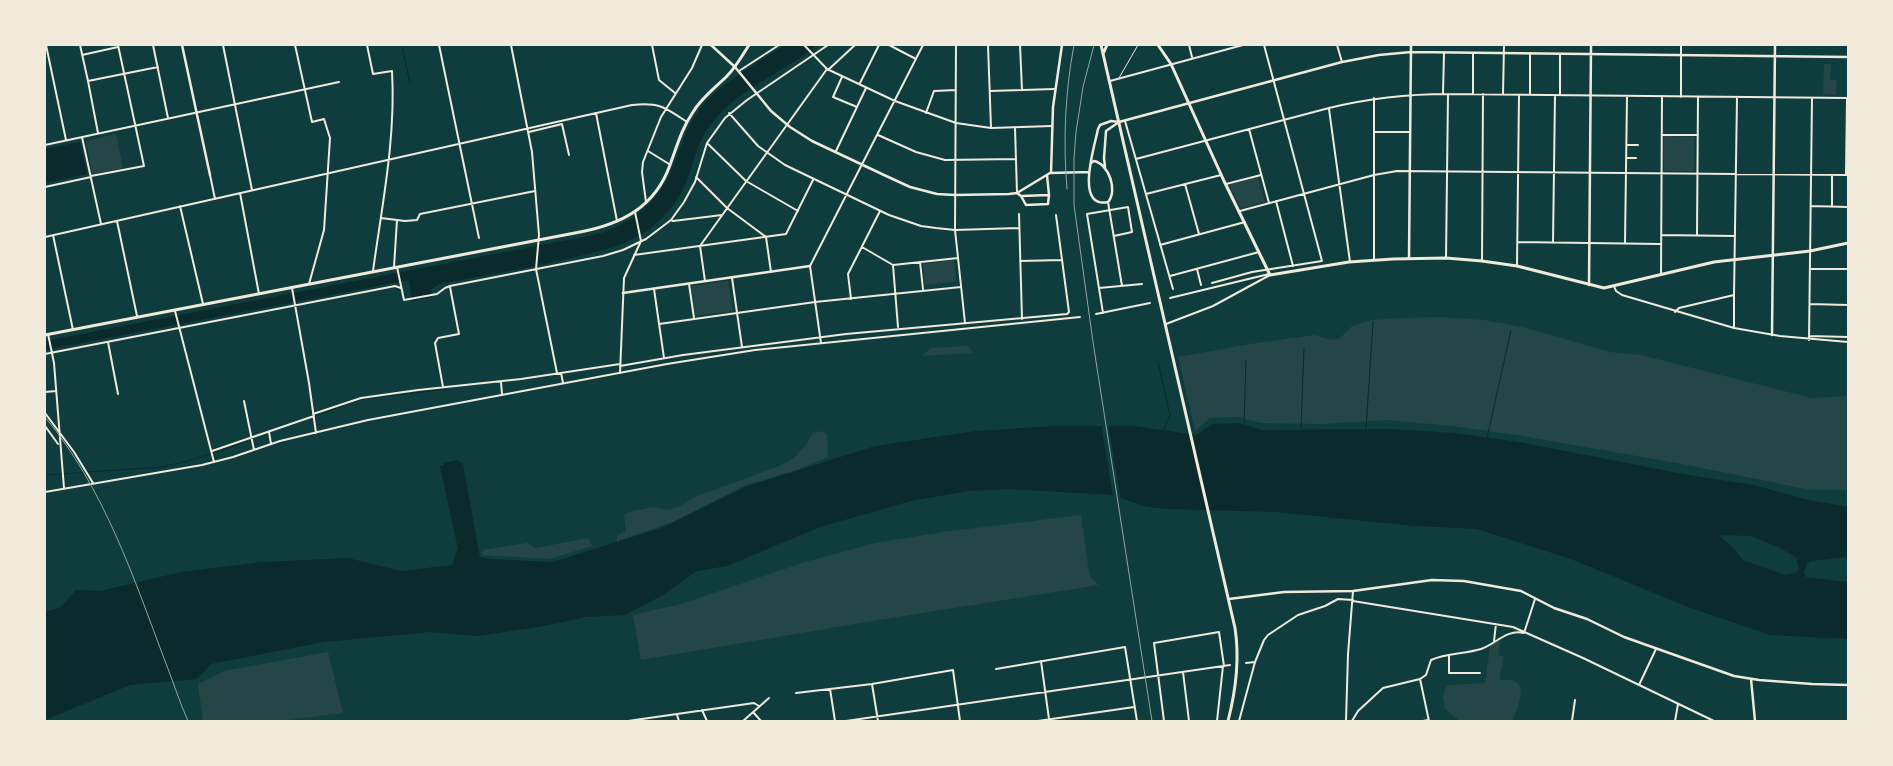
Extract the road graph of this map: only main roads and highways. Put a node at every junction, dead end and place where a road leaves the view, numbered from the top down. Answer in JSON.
{"nodes":[{"id":1,"x":748,"y":45,"type":"edge"},
{"id":2,"x":1101,"y":45,"type":"edge"},
{"id":3,"x":1107,"y":45,"type":"edge"},
{"id":4,"x":1158,"y":45,"type":"edge"},
{"id":5,"x":1103,"y":55,"type":"junction"},
{"id":6,"x":1848,"y":243,"type":"edge"},
{"id":7,"x":47,"y":335,"type":"edge"},
{"id":8,"x":1228,"y":721,"type":"edge"}],
"edges":[{"from":1,"to":7,"type":"main road"},
{"from":2,"to":5,"type":"main road"},
{"from":3,"to":5,"type":"main road"},
{"from":4,"to":6,"type":"main road"},
{"from":5,"to":8,"type":"main road"}]}
